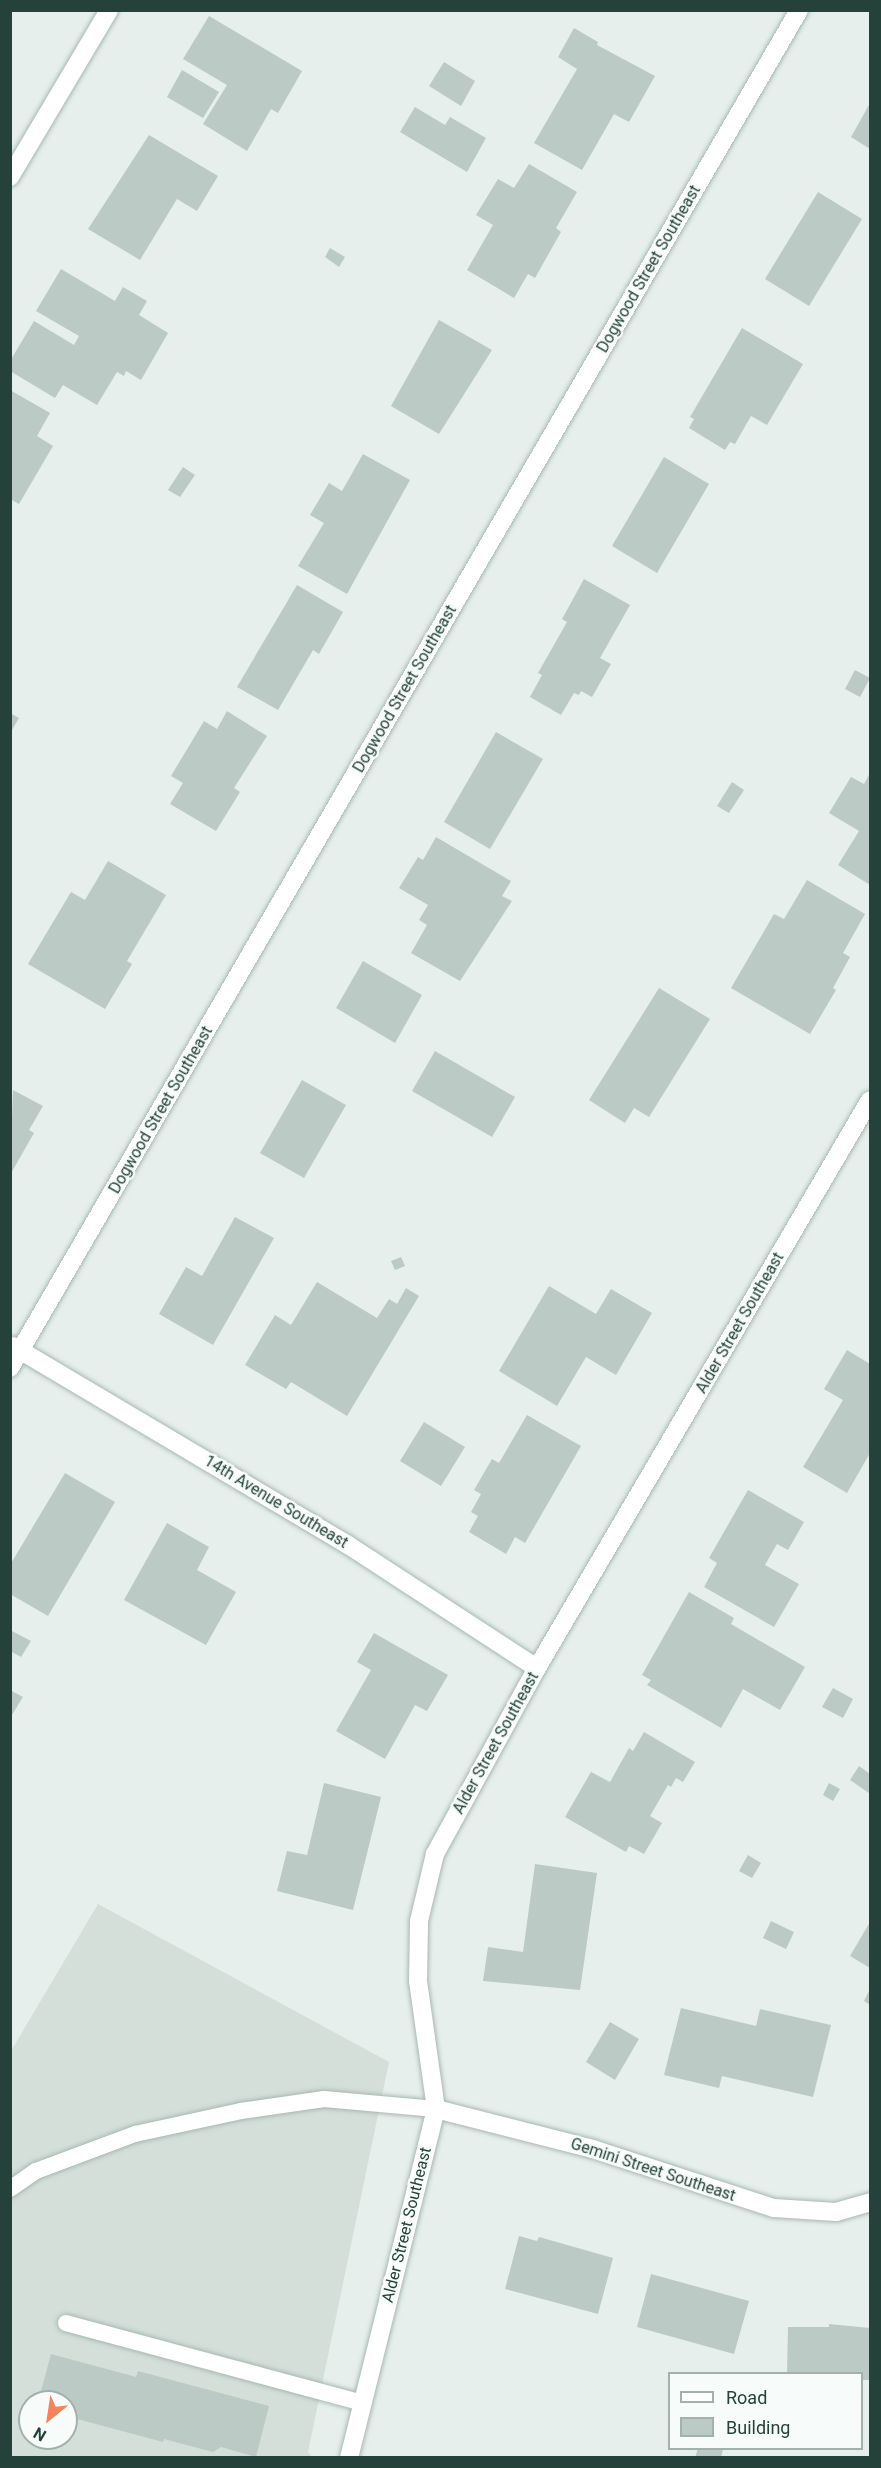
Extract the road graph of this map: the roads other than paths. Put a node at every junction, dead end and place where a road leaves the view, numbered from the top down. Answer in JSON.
{"nodes":[{"id":1,"x":109,"y":10,"type":"edge"},
{"id":2,"x":799,"y":10,"type":"edge"},
{"id":3,"x":10,"y":177,"type":"edge"},
{"id":4,"x":870,"y":1101,"type":"edge"},
{"id":5,"x":16,"y":1348,"type":"edge"},
{"id":6,"x":10,"y":1368,"type":"edge"},
{"id":7,"x":537,"y":1668,"type":"junction"},
{"id":8,"x":436,"y":2109,"type":"junction"},
{"id":9,"x":10,"y":2189,"type":"edge"},
{"id":10,"x":870,"y":2202,"type":"edge"},
{"id":11,"x":66,"y":2323,"type":"dead end"},
{"id":12,"x":363,"y":2403,"type":"junction"},
{"id":13,"x":349,"y":2457,"type":"edge"}],
"edges":[{"from":1,"to":3,"type":"street"},
{"from":2,"to":5,"type":"street","name":"Dogwood Street Southeast"},
{"from":4,"to":7,"type":"street","name":"Alder Street Southeast"},
{"from":5,"to":6,"type":"street","name":"Dogwood Street Southeast"},
{"from":5,"to":7,"type":"street","name":"14th Avenue Southeast"},
{"from":7,"to":8,"type":"street","name":"Alder Street Southeast"},
{"from":8,"to":9,"type":"lane"},
{"from":8,"to":10,"type":"street","name":"Gemini Street Southeast"},
{"from":8,"to":12,"type":"street","name":"Alder Street Southeast"},
{"from":11,"to":12,"type":"lane"},
{"from":12,"to":13,"type":"street","name":"Alder Street Southeast"}]}
